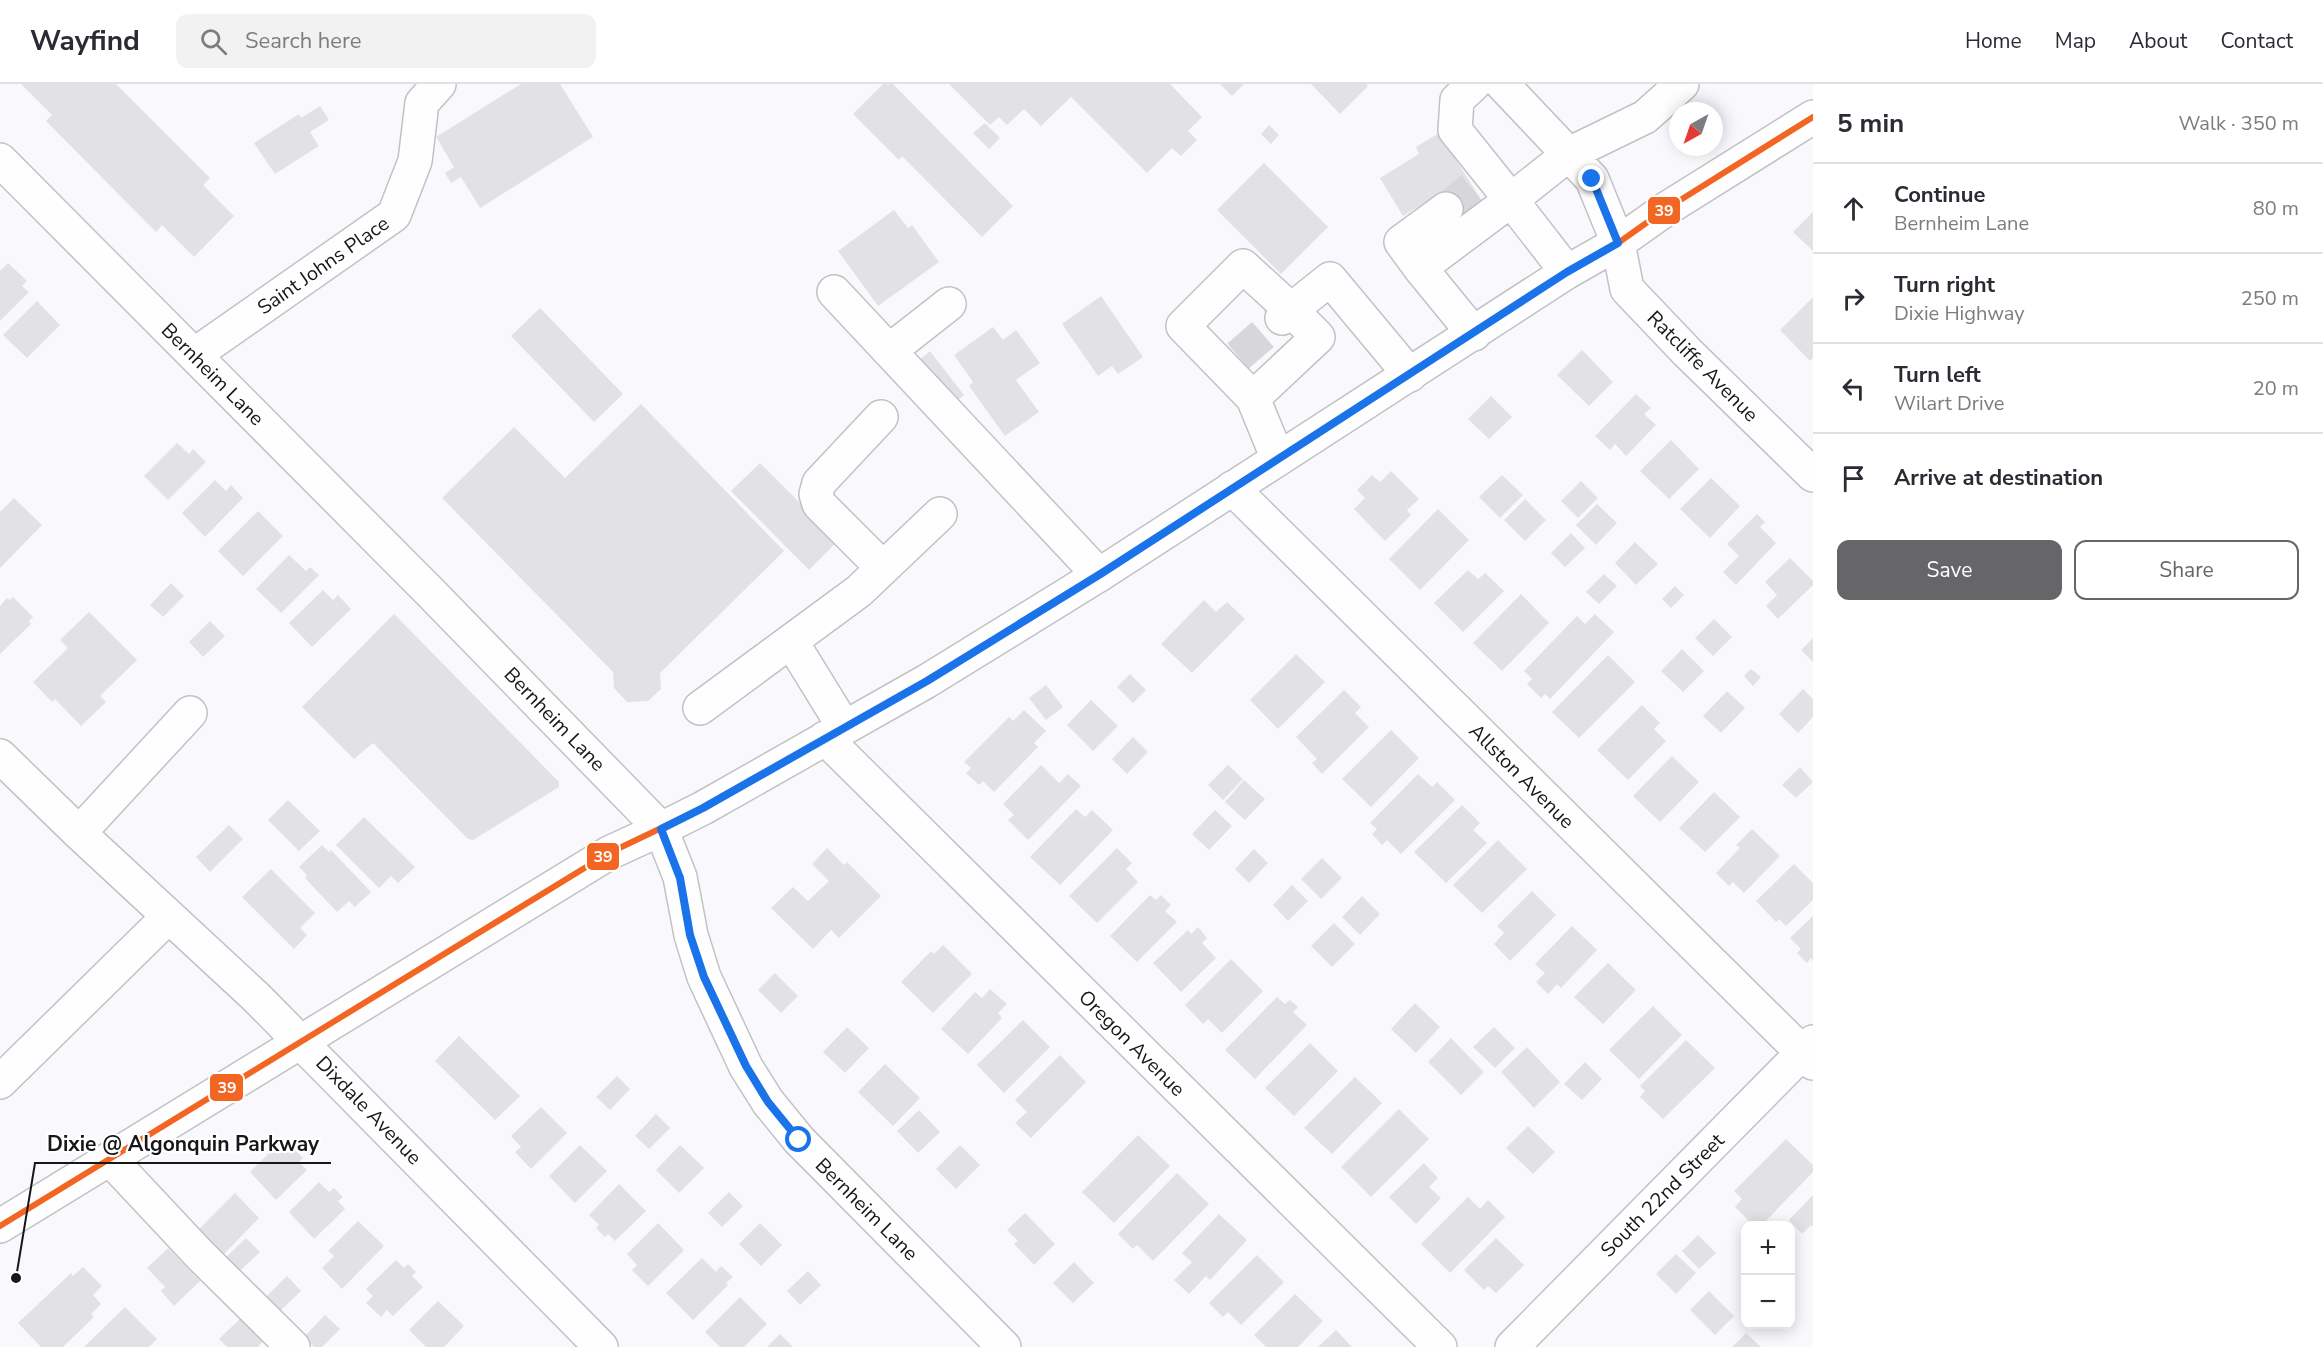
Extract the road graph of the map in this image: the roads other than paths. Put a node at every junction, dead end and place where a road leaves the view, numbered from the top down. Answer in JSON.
{"nodes":[{"id":1,"x":439,"y":84,"type":"edge"},
{"id":2,"x":1474,"y":84,"type":"edge"},
{"id":3,"x":1502,"y":84,"type":"edge"},
{"id":4,"x":1682,"y":84,"type":"edge"},
{"id":5,"x":1808,"y":127,"type":"edge"},
{"id":6,"x":1569,"y":154,"type":"junction"},
{"id":7,"x":0,"y":160,"type":"edge"},
{"id":8,"x":1511,"y":200,"type":"junction"},
{"id":9,"x":1446,"y":208,"type":"tunnel mouth"},
{"id":10,"x":1618,"y":243,"type":"junction"},
{"id":11,"x":1420,"y":268,"type":"junction"},
{"id":12,"x":1567,"y":272,"type":"junction"},
{"id":13,"x":834,"y":292,"type":"dead end"},
{"id":14,"x":949,"y":304,"type":"dead end"},
{"id":15,"x":1286,"y":314,"type":"junction"},
{"id":16,"x":1474,"y":334,"type":"junction"},
{"id":17,"x":889,"y":351,"type":"junction"},
{"id":18,"x":194,"y":355,"type":"junction"},
{"id":19,"x":1410,"y":375,"type":"junction"},
{"id":20,"x":1253,"y":398,"type":"junction"},
{"id":21,"x":881,"y":417,"type":"dead end"},
{"id":22,"x":1278,"y":459,"type":"junction"},
{"id":23,"x":1813,"y":476,"type":"edge"},
{"id":24,"x":1232,"y":488,"type":"junction"},
{"id":25,"x":940,"y":514,"type":"dead end"},
{"id":26,"x":883,"y":568,"type":"junction"},
{"id":27,"x":1099,"y":575,"type":"junction"},
{"id":28,"x":791,"y":641,"type":"junction"},
{"id":29,"x":700,"y":708,"type":"dead end"},
{"id":30,"x":190,"y":713,"type":"dead end"},
{"id":31,"x":834,"y":732,"type":"junction"},
{"id":32,"x":0,"y":756,"type":"edge"},
{"id":33,"x":661,"y":829,"type":"junction"},
{"id":34,"x":79,"y":833,"type":"junction"},
{"id":35,"x":168,"y":917,"type":"junction"},
{"id":36,"x":302,"y":1042,"type":"junction"},
{"id":37,"x":1810,"y":1053,"type":"edge"},
{"id":38,"x":0,"y":1082,"type":"edge"},
{"id":39,"x":110,"y":1159,"type":"junction"},
{"id":40,"x":0,"y":1227,"type":"edge"},
{"id":41,"x":292,"y":1347,"type":"edge"},
{"id":42,"x":601,"y":1347,"type":"edge"},
{"id":43,"x":1004,"y":1347,"type":"edge"},
{"id":44,"x":1440,"y":1347,"type":"edge"},
{"id":45,"x":1512,"y":1347,"type":"edge"}],
"edges":[{"from":1,"to":18,"type":"street","name":"Saint Johns Place"},
{"from":2,"to":8,"type":"street"},
{"from":3,"to":6,"type":"street","name":"Ratcliffe Avenue"},
{"from":4,"to":6,"type":"street"},
{"from":5,"to":10,"type":"street"},
{"from":6,"to":8,"type":"street"},
{"from":6,"to":10,"type":"street","name":"Ratcliffe Avenue"},
{"from":7,"to":18,"type":"street","name":"Bernheim Lane"},
{"from":8,"to":11,"type":"street"},
{"from":8,"to":12,"type":"street"},
{"from":9,"to":11,"type":"street"},
{"from":10,"to":12,"type":"street"},
{"from":10,"to":23,"type":"street","name":"Ratcliffe Avenue"},
{"from":11,"to":16,"type":"street"},
{"from":12,"to":16,"type":"street"},
{"from":13,"to":17,"type":"street"},
{"from":14,"to":17,"type":"street"},
{"from":15,"to":19,"type":"street"},
{"from":15,"to":20,"type":"street"},
{"from":15,"to":20,"type":"street"},
{"from":16,"to":19,"type":"street"},
{"from":17,"to":27,"type":"street"},
{"from":18,"to":33,"type":"street","name":"Bernheim Lane"},
{"from":19,"to":22,"type":"street"},
{"from":20,"to":22,"type":"street"},
{"from":21,"to":26,"type":"street"},
{"from":22,"to":24,"type":"street"},
{"from":24,"to":27,"type":"street"},
{"from":24,"to":37,"type":"street","name":"Allston Avenue"},
{"from":25,"to":26,"type":"street"},
{"from":26,"to":28,"type":"street"},
{"from":27,"to":31,"type":"street"},
{"from":28,"to":29,"type":"street"},
{"from":28,"to":31,"type":"street","name":"Oregon Avenue"},
{"from":30,"to":34,"type":"street"},
{"from":31,"to":33,"type":"street"},
{"from":31,"to":44,"type":"street","name":"Oregon Avenue"},
{"from":32,"to":34,"type":"street","name":"Dixdale Avenue"},
{"from":33,"to":36,"type":"street"},
{"from":33,"to":43,"type":"street","name":"Bernheim Lane"},
{"from":34,"to":35,"type":"street","name":"Dixdale Avenue"},
{"from":35,"to":36,"type":"street","name":"Dixdale Avenue"},
{"from":35,"to":38,"type":"street"},
{"from":36,"to":39,"type":"street"},
{"from":36,"to":42,"type":"street","name":"Dixdale Avenue"},
{"from":37,"to":45,"type":"street","name":"South 22nd Street"},
{"from":39,"to":40,"type":"street"},
{"from":39,"to":41,"type":"street"}]}
